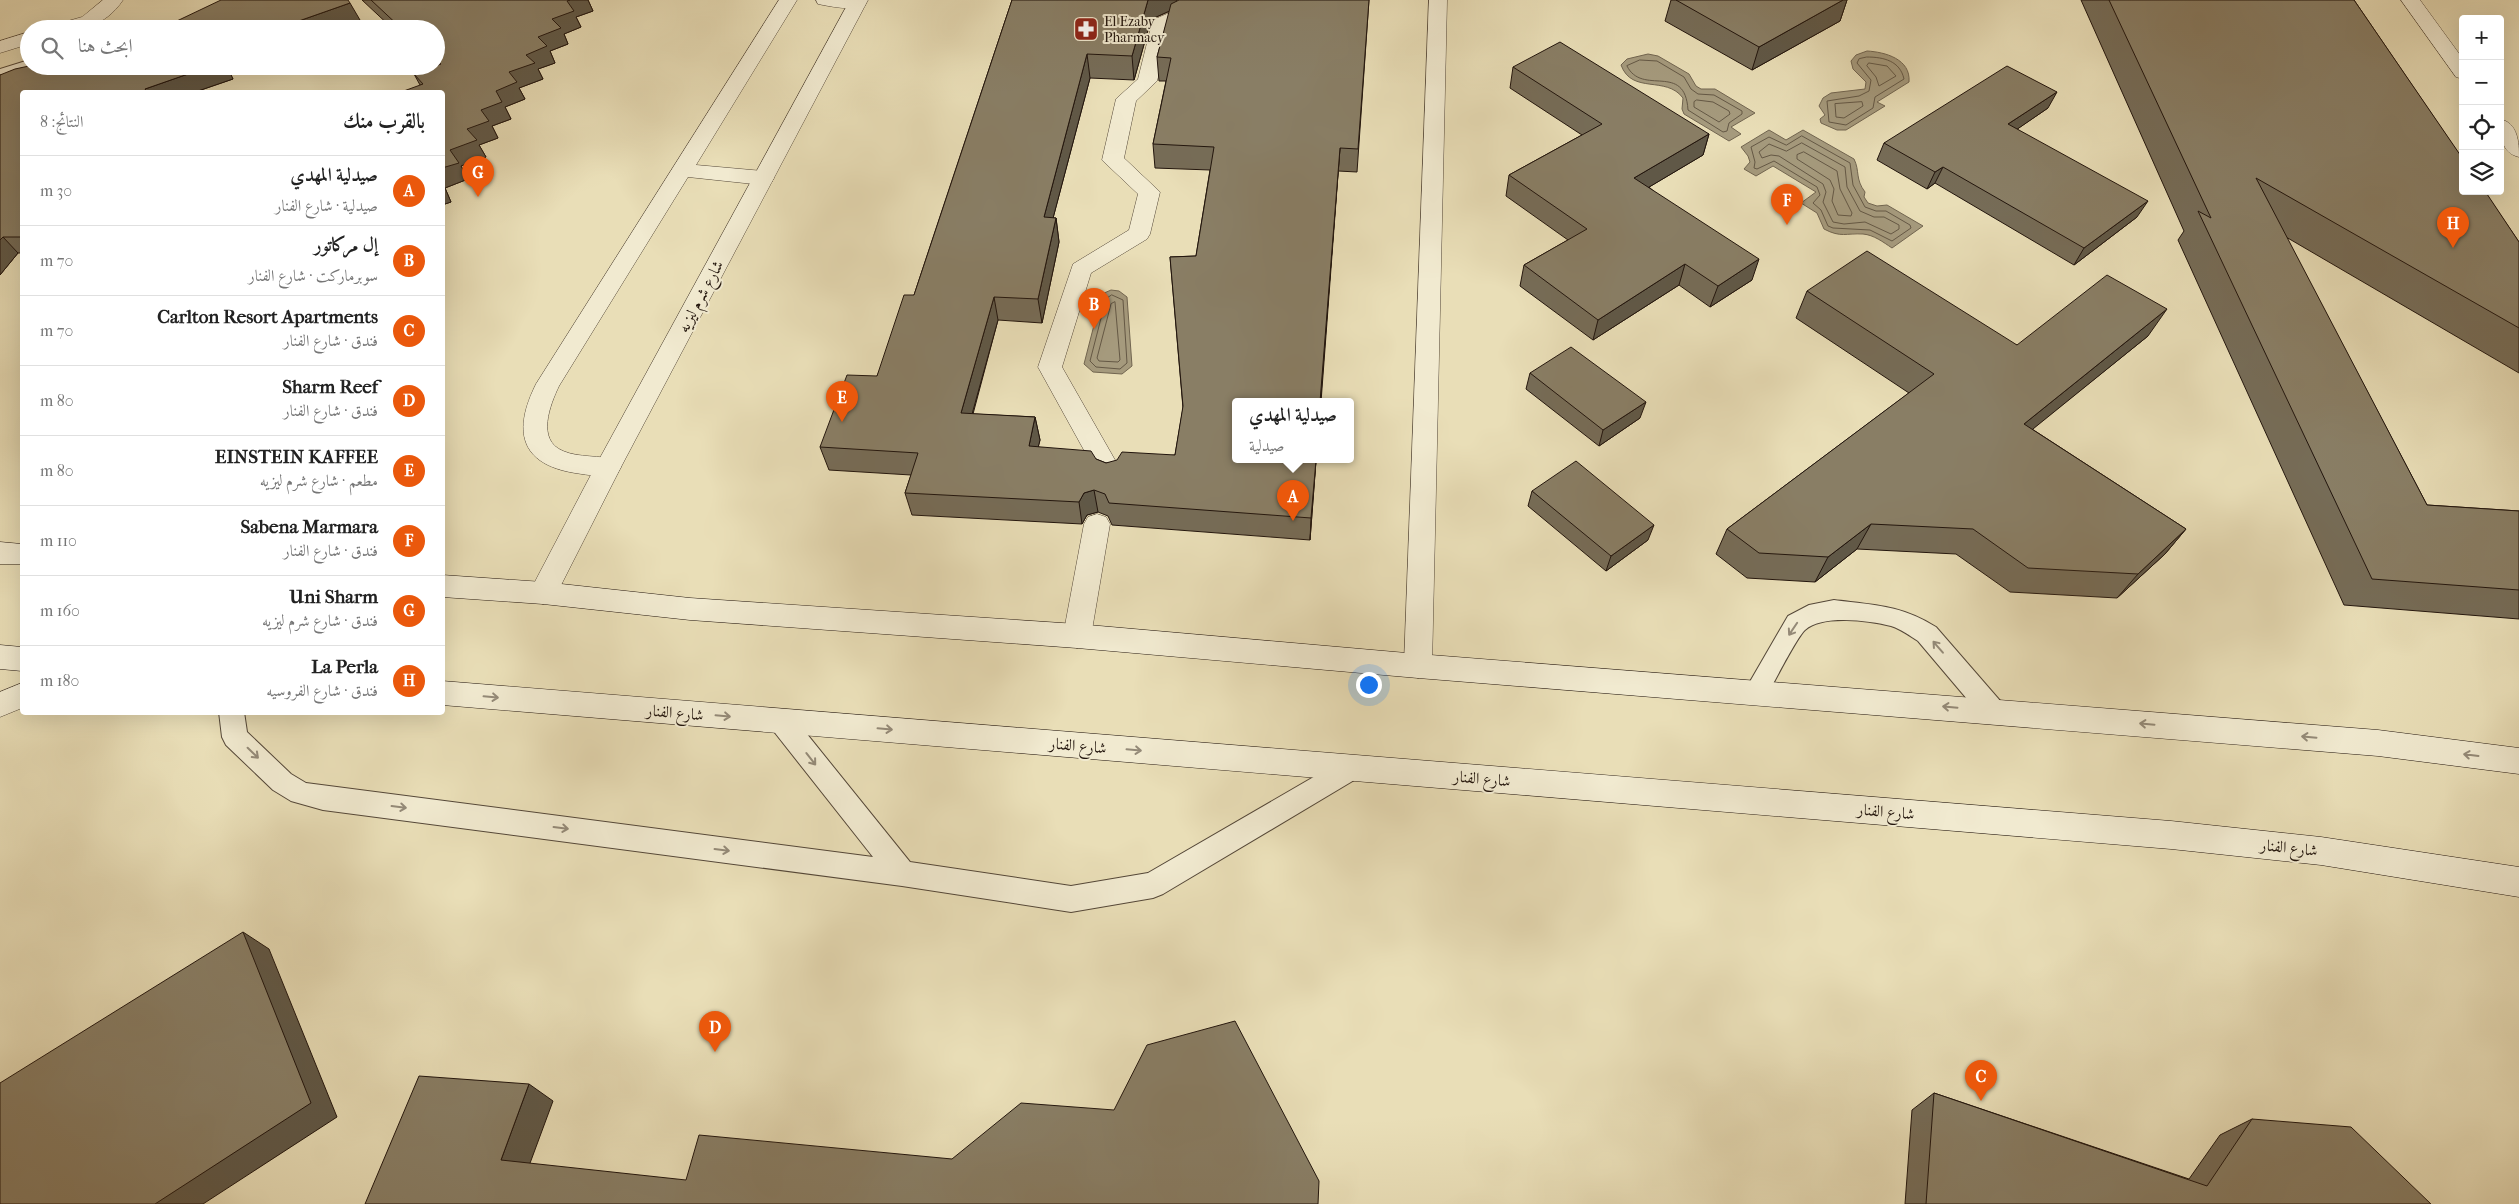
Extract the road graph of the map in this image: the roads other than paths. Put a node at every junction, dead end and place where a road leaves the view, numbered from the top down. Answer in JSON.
{"nodes":[{"id":1,"x":114,"y":0,"type":"edge"},
{"id":2,"x":788,"y":0,"type":"edge"},
{"id":3,"x":825,"y":0,"type":"edge"},
{"id":4,"x":1188,"y":0,"type":"edge"},
{"id":5,"x":1438,"y":0,"type":"edge"},
{"id":6,"x":2410,"y":0,"type":"edge"},
{"id":7,"x":858,"y":1,"type":"edge"},
{"id":8,"x":95,"y":20,"type":"edge"},
{"id":9,"x":20,"y":40,"type":"edge"},
{"id":10,"x":0,"y":46,"type":"edge"},
{"id":11,"x":2459,"y":67,"type":"edge"},
{"id":12,"x":20,"y":68,"type":"edge"},
{"id":13,"x":0,"y":74,"type":"edge"},
{"id":14,"x":2504,"y":130,"type":"edge"},
{"id":15,"x":2519,"y":151,"type":"edge"},
{"id":16,"x":681,"y":170,"type":"junction"},
{"id":17,"x":763,"y":178,"type":"junction"},
{"id":18,"x":608,"y":467,"type":"junction"},
{"id":19,"x":1110,"y":474,"type":"edge"},
{"id":20,"x":1097,"y":524,"type":"edge"},
{"id":21,"x":0,"y":553,"type":"edge"},
{"id":22,"x":20,"y":554,"type":"edge"},
{"id":23,"x":445,"y":586,"type":"edge"},
{"id":24,"x":543,"y":593,"type":"junction"},
{"id":25,"x":1077,"y":636,"type":"junction"},
{"id":26,"x":0,"y":657,"type":"edge"},
{"id":27,"x":20,"y":659,"type":"edge"},
{"id":28,"x":1418,"y":666,"type":"junction"},
{"id":29,"x":1756,"y":692,"type":"junction"},
{"id":30,"x":445,"y":693,"type":"edge"},
{"id":31,"x":20,"y":696,"type":"edge"},
{"id":32,"x":0,"y":706,"type":"edge"},
{"id":33,"x":1993,"y":710,"type":"junction"},
{"id":34,"x":231,"y":715,"type":"edge"},
{"id":35,"x":781,"y":720,"type":"junction"},
{"id":36,"x":2519,"y":761,"type":"edge"},
{"id":37,"x":1352,"y":768,"type":"junction"},
{"id":38,"x":902,"y":873,"type":"junction"},
{"id":39,"x":2519,"y":882,"type":"edge"}],
"edges":[{"from":1,"to":8,"type":"street"},
{"from":2,"to":16,"type":"street"},
{"from":3,"to":7,"type":"street"},
{"from":4,"to":19,"type":"street"},
{"from":5,"to":28,"type":"street"},
{"from":6,"to":11,"type":"street"},
{"from":7,"to":17,"type":"street","name":"شارع شرم ليزيه"},
{"from":9,"to":10,"type":"street"},
{"from":12,"to":13,"type":"lane"},
{"from":14,"to":15,"type":"street"},
{"from":16,"to":17,"type":"street"},
{"from":16,"to":18,"type":"street"},
{"from":17,"to":18,"type":"street","name":"شارع شرم ليزيه"},
{"from":18,"to":24,"type":"street","name":"شارع شرم ليزيه"},
{"from":20,"to":25,"type":"street"},
{"from":21,"to":22,"type":"street"},
{"from":23,"to":24,"type":"street"},
{"from":24,"to":25,"type":"street"},
{"from":25,"to":28,"type":"street"},
{"from":26,"to":27,"type":"street"},
{"from":28,"to":29,"type":"street"},
{"from":33,"to":29,"type":"street","one_way":true},
{"from":33,"to":29,"type":"lane","one_way":true},
{"from":30,"to":35,"type":"street","name":"شارع الفنار","one_way":true},
{"from":31,"to":32,"type":"street"},
{"from":36,"to":33,"type":"street","one_way":true},
{"from":34,"to":38,"type":"lane","one_way":true},
{"from":35,"to":37,"type":"street","name":"شارع الفنار","one_way":true},
{"from":35,"to":38,"type":"lane","one_way":true},
{"from":37,"to":38,"type":"lane"},
{"from":37,"to":39,"type":"street","name":"شارع الفنار"}]}
